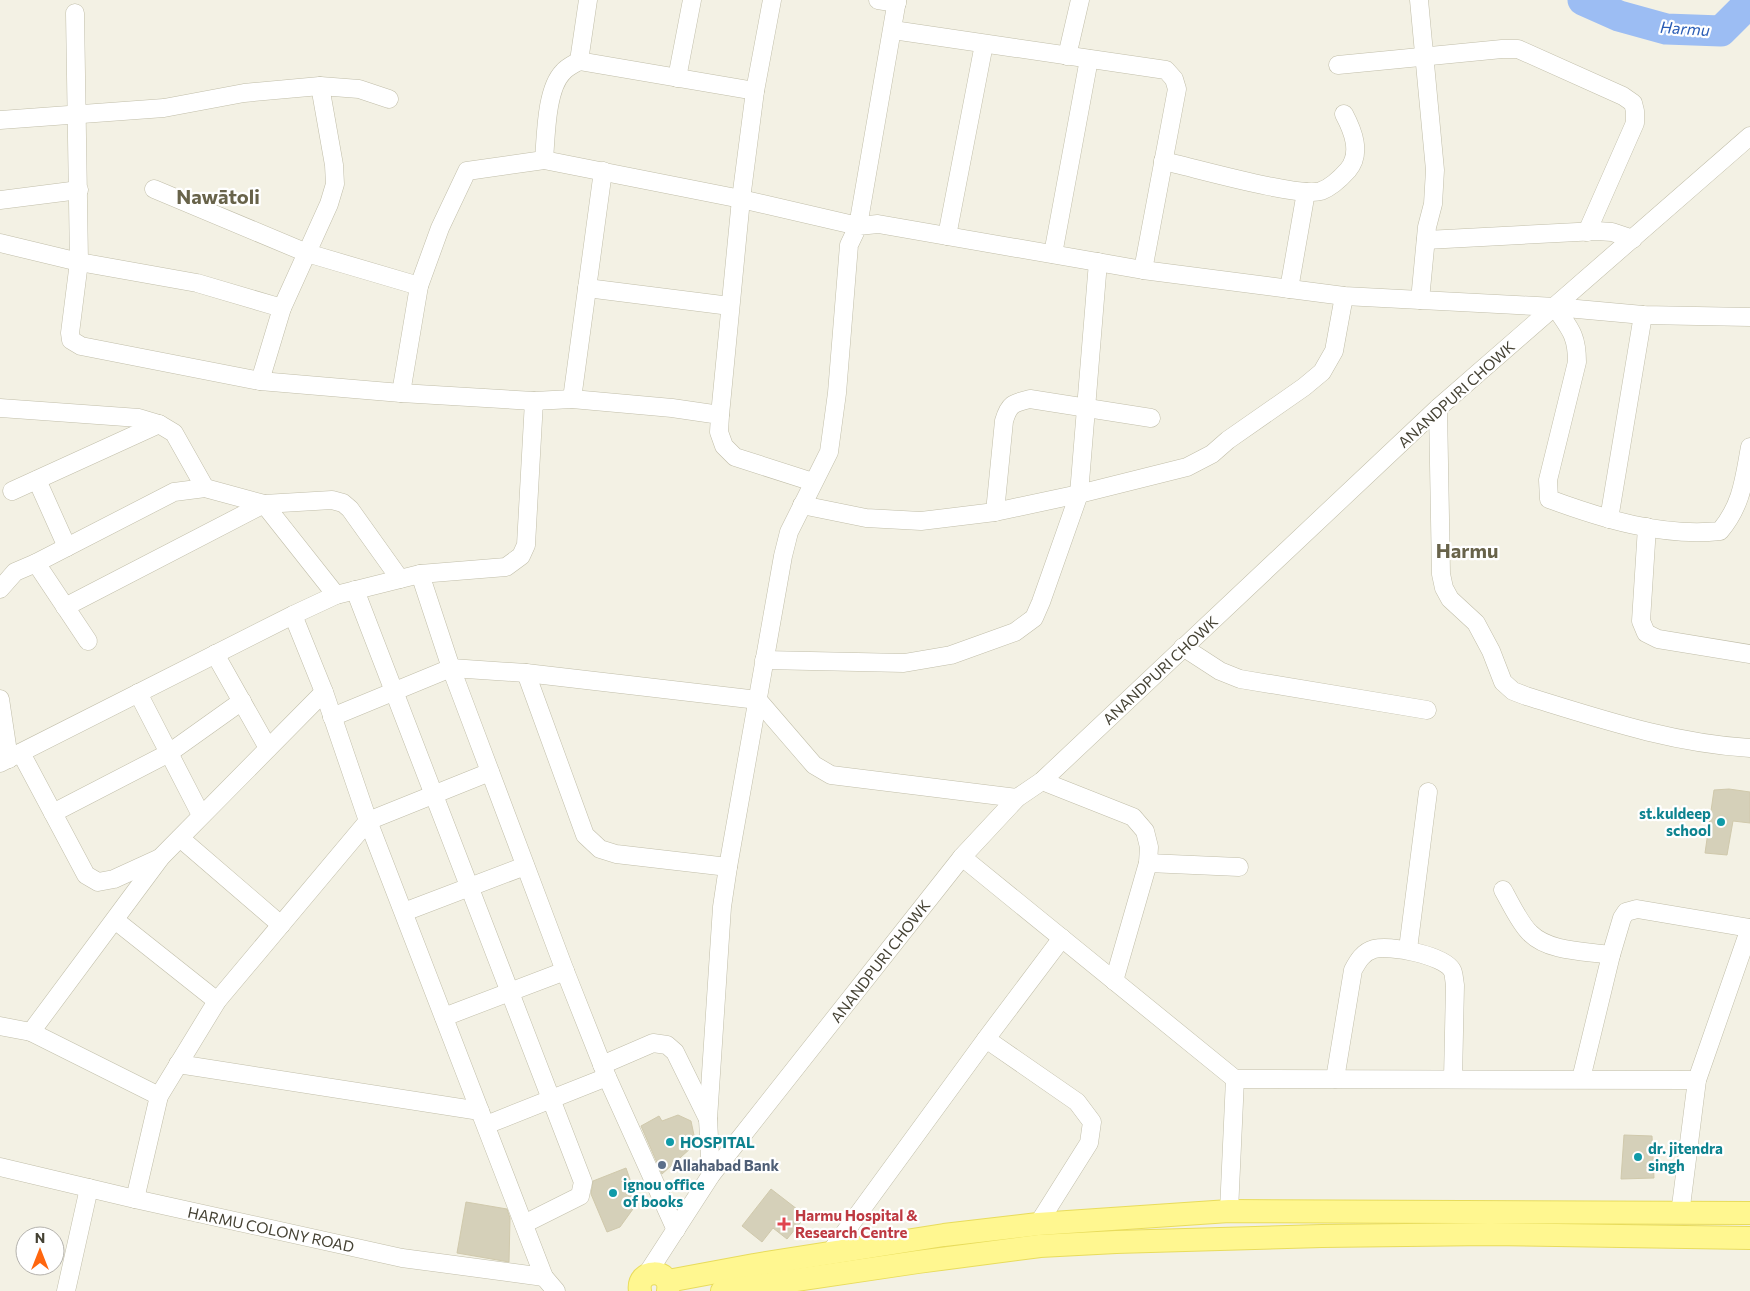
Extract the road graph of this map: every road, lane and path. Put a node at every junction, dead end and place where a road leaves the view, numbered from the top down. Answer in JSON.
{"nodes":[{"id":1,"x":588,"y":0,"type":"edge"},
{"id":2,"x":692,"y":0,"type":"edge"},
{"id":3,"x":772,"y":0,"type":"edge"},
{"id":4,"x":878,"y":0,"type":"edge"},
{"id":5,"x":1080,"y":0,"type":"edge"},
{"id":6,"x":1419,"y":0,"type":"edge"},
{"id":7,"x":897,"y":2,"type":"edge"},
{"id":8,"x":75,"y":13,"type":"dead end"},
{"id":9,"x":893,"y":30,"type":"junction"},
{"id":10,"x":984,"y":44,"type":"junction"},
{"id":11,"x":1067,"y":56,"type":"junction"},
{"id":12,"x":1425,"y":56,"type":"junction"},
{"id":13,"x":1089,"y":59,"type":"junction"},
{"id":14,"x":579,"y":61,"type":"junction"},
{"id":15,"x":1338,"y":66,"type":"dead end"},
{"id":16,"x":677,"y":78,"type":"junction"},
{"id":17,"x":320,"y":86,"type":"junction"},
{"id":18,"x":755,"y":91,"type":"junction"},
{"id":19,"x":389,"y":99,"type":"dead end"},
{"id":20,"x":76,"y":114,"type":"junction"},
{"id":21,"x":1344,"y":114,"type":"dead end"},
{"id":22,"x":0,"y":120,"type":"edge"},
{"id":23,"x":1750,"y":136,"type":"edge"},
{"id":24,"x":544,"y":160,"type":"junction"},
{"id":25,"x":1163,"y":161,"type":"junction"},
{"id":26,"x":604,"y":171,"type":"junction"},
{"id":27,"x":154,"y":189,"type":"dead end"},
{"id":28,"x":79,"y":190,"type":"junction"},
{"id":29,"x":1306,"y":192,"type":"junction"},
{"id":30,"x":741,"y":199,"type":"junction"},
{"id":31,"x":0,"y":200,"type":"edge"},
{"id":32,"x":858,"y":226,"type":"junction"},
{"id":33,"x":1587,"y":232,"type":"junction"},
{"id":34,"x":947,"y":236,"type":"junction"},
{"id":35,"x":1633,"y":239,"type":"junction"},
{"id":36,"x":1426,"y":240,"type":"junction"},
{"id":37,"x":0,"y":243,"type":"edge"},
{"id":38,"x":307,"y":253,"type":"junction"},
{"id":39,"x":1053,"y":254,"type":"junction"},
{"id":40,"x":79,"y":262,"type":"junction"},
{"id":41,"x":1098,"y":262,"type":"junction"},
{"id":42,"x":1143,"y":270,"type":"junction"},
{"id":43,"x":419,"y":286,"type":"junction"},
{"id":44,"x":587,"y":288,"type":"junction"},
{"id":45,"x":1289,"y":289,"type":"junction"},
{"id":46,"x":1344,"y":296,"type":"junction"},
{"id":47,"x":1420,"y":300,"type":"junction"},
{"id":48,"x":730,"y":306,"type":"junction"},
{"id":49,"x":1555,"y":307,"type":"junction"},
{"id":50,"x":282,"y":308,"type":"junction"},
{"id":51,"x":1643,"y":315,"type":"junction"},
{"id":52,"x":1750,"y":317,"type":"edge"},
{"id":53,"x":260,"y":381,"type":"junction"},
{"id":54,"x":401,"y":394,"type":"junction"},
{"id":55,"x":572,"y":399,"type":"junction"},
{"id":56,"x":534,"y":401,"type":"junction"},
{"id":57,"x":0,"y":408,"type":"edge"},
{"id":58,"x":1086,"y":408,"type":"junction"},
{"id":59,"x":1438,"y":408,"type":"junction"},
{"id":60,"x":720,"y":415,"type":"junction"},
{"id":61,"x":1151,"y":418,"type":"dead end"},
{"id":62,"x":159,"y":424,"type":"junction"},
{"id":63,"x":1750,"y":447,"type":"edge"},
{"id":64,"x":37,"y":480,"type":"junction"},
{"id":65,"x":813,"y":482,"type":"junction"},
{"id":66,"x":205,"y":488,"type":"junction"},
{"id":67,"x":12,"y":491,"type":"dead end"},
{"id":68,"x":1080,"y":494,"type":"junction"},
{"id":69,"x":264,"y":504,"type":"junction"},
{"id":70,"x":802,"y":505,"type":"junction"},
{"id":71,"x":995,"y":512,"type":"junction"},
{"id":72,"x":1609,"y":519,"type":"junction"},
{"id":73,"x":1647,"y":527,"type":"junction"},
{"id":74,"x":67,"y":547,"type":"junction"},
{"id":75,"x":36,"y":563,"type":"junction"},
{"id":76,"x":7,"y":570,"type":"edge"},
{"id":77,"x":420,"y":574,"type":"junction"},
{"id":78,"x":400,"y":579,"type":"junction"},
{"id":79,"x":0,"y":589,"type":"edge"},
{"id":80,"x":355,"y":590,"type":"junction"},
{"id":81,"x":336,"y":595,"type":"junction"},
{"id":82,"x":65,"y":608,"type":"junction"},
{"id":83,"x":293,"y":615,"type":"junction"},
{"id":84,"x":88,"y":641,"type":"dead end"},
{"id":85,"x":1183,"y":647,"type":"junction"},
{"id":86,"x":215,"y":654,"type":"junction"},
{"id":87,"x":1750,"y":654,"type":"edge"},
{"id":88,"x":764,"y":660,"type":"junction"},
{"id":89,"x":451,"y":668,"type":"junction"},
{"id":90,"x":526,"y":673,"type":"junction"},
{"id":91,"x":394,"y":691,"type":"junction"},
{"id":92,"x":324,"y":692,"type":"junction"},
{"id":93,"x":138,"y":693,"type":"junction"},
{"id":94,"x":0,"y":699,"type":"edge"},
{"id":95,"x":758,"y":700,"type":"junction"},
{"id":96,"x":242,"y":701,"type":"junction"},
{"id":97,"x":1427,"y":710,"type":"dead end"},
{"id":98,"x":332,"y":717,"type":"junction"},
{"id":99,"x":268,"y":748,"type":"junction"},
{"id":100,"x":1750,"y":748,"type":"edge"},
{"id":101,"x":169,"y":753,"type":"junction"},
{"id":102,"x":10,"y":758,"type":"edge"},
{"id":103,"x":490,"y":772,"type":"junction"},
{"id":104,"x":1042,"y":781,"type":"junction"},
{"id":105,"x":1428,"y":792,"type":"dead end"},
{"id":106,"x":434,"y":794,"type":"junction"},
{"id":107,"x":1017,"y":798,"type":"junction"},
{"id":108,"x":53,"y":813,"type":"junction"},
{"id":109,"x":202,"y":815,"type":"junction"},
{"id":110,"x":368,"y":821,"type":"junction"},
{"id":111,"x":180,"y":838,"type":"junction"},
{"id":112,"x":162,"y":857,"type":"junction"},
{"id":113,"x":962,"y":857,"type":"junction"},
{"id":114,"x":1148,"y":863,"type":"junction"},
{"id":115,"x":525,"y":866,"type":"junction"},
{"id":116,"x":728,"y":867,"type":"junction"},
{"id":117,"x":1239,"y":867,"type":"dead end"},
{"id":118,"x":470,"y":887,"type":"junction"},
{"id":119,"x":1503,"y":890,"type":"dead end"},
{"id":120,"x":404,"y":912,"type":"junction"},
{"id":121,"x":115,"y":920,"type":"junction"},
{"id":122,"x":281,"y":925,"type":"junction"},
{"id":123,"x":1749,"y":928,"type":"edge"},
{"id":124,"x":1062,"y":938,"type":"junction"},
{"id":125,"x":1408,"y":949,"type":"junction"},
{"id":126,"x":1611,"y":955,"type":"junction"},
{"id":127,"x":565,"y":971,"type":"junction"},
{"id":128,"x":1114,"y":980,"type":"junction"},
{"id":129,"x":510,"y":992,"type":"junction"},
{"id":130,"x":217,"y":1001,"type":"junction"},
{"id":131,"x":444,"y":1017,"type":"junction"},
{"id":132,"x":0,"y":1026,"type":"edge"},
{"id":133,"x":31,"y":1032,"type":"junction"},
{"id":134,"x":986,"y":1039,"type":"junction"},
{"id":135,"x":178,"y":1064,"type":"junction"},
{"id":136,"x":605,"y":1071,"type":"junction"},
{"id":137,"x":1235,"y":1079,"type":"junction"},
{"id":138,"x":1335,"y":1079,"type":"junction"},
{"id":139,"x":1453,"y":1079,"type":"junction"},
{"id":140,"x":1581,"y":1079,"type":"junction"},
{"id":141,"x":1697,"y":1080,"type":"junction"},
{"id":142,"x":159,"y":1096,"type":"junction"},
{"id":143,"x":551,"y":1099,"type":"junction"},
{"id":144,"x":483,"y":1118,"type":"junction"},
{"id":145,"x":708,"y":1119,"type":"junction"},
{"id":146,"x":0,"y":1167,"type":"edge"},
{"id":147,"x":711,"y":1175,"type":"junction"},
{"id":148,"x":89,"y":1188,"type":"junction"},
{"id":149,"x":135,"y":1199,"type":"junction"},
{"id":150,"x":1229,"y":1210,"type":"junction"},
{"id":151,"x":1750,"y":1213,"type":"edge"},
{"id":152,"x":1680,"y":1214,"type":"junction"},
{"id":153,"x":524,"y":1224,"type":"junction"},
{"id":154,"x":1038,"y":1224,"type":"junction"},
{"id":155,"x":676,"y":1230,"type":"junction"},
{"id":156,"x":1750,"y":1238,"type":"edge"},
{"id":157,"x":829,"y":1254,"type":"junction"},
{"id":158,"x":544,"y":1277,"type":"junction"},
{"id":159,"x":649,"y":1286,"type":"edge"},
{"id":160,"x":66,"y":1291,"type":"edge"},
{"id":161,"x":556,"y":1291,"type":"edge"},
{"id":162,"x":722,"y":1291,"type":"edge"}],
"edges":[{"from":1,"to":14,"type":"street"},
{"from":2,"to":16,"type":"street"},
{"from":3,"to":18,"type":"street"},
{"from":4,"to":7,"type":"street"},
{"from":5,"to":11,"type":"street"},
{"from":6,"to":12,"type":"street"},
{"from":7,"to":9,"type":"street"},
{"from":8,"to":20,"type":"street"},
{"from":9,"to":10,"type":"street"},
{"from":9,"to":32,"type":"street"},
{"from":10,"to":11,"type":"street"},
{"from":10,"to":34,"type":"street"},
{"from":11,"to":13,"type":"street"},
{"from":12,"to":15,"type":"street"},
{"from":12,"to":33,"type":"street"},
{"from":12,"to":36,"type":"street"},
{"from":13,"to":25,"type":"street"},
{"from":13,"to":39,"type":"street"},
{"from":14,"to":16,"type":"street"},
{"from":14,"to":24,"type":"street"},
{"from":16,"to":18,"type":"street"},
{"from":17,"to":19,"type":"street"},
{"from":17,"to":20,"type":"street"},
{"from":17,"to":38,"type":"street"},
{"from":18,"to":30,"type":"street"},
{"from":20,"to":22,"type":"street"},
{"from":20,"to":28,"type":"street"},
{"from":21,"to":29,"type":"street"},
{"from":23,"to":35,"type":"street","name":"ANANDPURI CHOWK"},
{"from":24,"to":26,"type":"street"},
{"from":24,"to":43,"type":"street"},
{"from":25,"to":29,"type":"street"},
{"from":25,"to":42,"type":"street"},
{"from":26,"to":30,"type":"street"},
{"from":26,"to":44,"type":"street"},
{"from":27,"to":38,"type":"street"},
{"from":28,"to":31,"type":"street"},
{"from":28,"to":40,"type":"street"},
{"from":29,"to":45,"type":"street"},
{"from":30,"to":32,"type":"street"},
{"from":30,"to":48,"type":"street"},
{"from":32,"to":34,"type":"street"},
{"from":32,"to":65,"type":"street"},
{"from":33,"to":35,"type":"street"},
{"from":33,"to":36,"type":"street"},
{"from":34,"to":39,"type":"street"},
{"from":35,"to":49,"type":"street","name":"ANANDPURI CHOWK"},
{"from":36,"to":47,"type":"street"},
{"from":37,"to":40,"type":"street"},
{"from":38,"to":43,"type":"street"},
{"from":38,"to":50,"type":"street"},
{"from":39,"to":41,"type":"street"},
{"from":40,"to":50,"type":"street"},
{"from":40,"to":53,"type":"street"},
{"from":41,"to":42,"type":"street"},
{"from":41,"to":58,"type":"street"},
{"from":42,"to":45,"type":"street"},
{"from":43,"to":54,"type":"street"},
{"from":44,"to":48,"type":"street"},
{"from":44,"to":55,"type":"street"},
{"from":45,"to":46,"type":"street"},
{"from":46,"to":47,"type":"street"},
{"from":46,"to":68,"type":"street"},
{"from":47,"to":49,"type":"street"},
{"from":48,"to":60,"type":"street"},
{"from":49,"to":51,"type":"street"},
{"from":49,"to":59,"type":"street","name":"ANANDPURI CHOWK"},
{"from":49,"to":72,"type":"street"},
{"from":50,"to":53,"type":"street"},
{"from":51,"to":52,"type":"street"},
{"from":51,"to":72,"type":"street"},
{"from":53,"to":54,"type":"street"},
{"from":54,"to":56,"type":"street"},
{"from":55,"to":56,"type":"street"},
{"from":55,"to":60,"type":"street"},
{"from":56,"to":77,"type":"street"},
{"from":57,"to":62,"type":"street"},
{"from":58,"to":61,"type":"street"},
{"from":58,"to":68,"type":"street"},
{"from":58,"to":71,"type":"street"},
{"from":59,"to":85,"type":"street","name":"ANANDPURI CHOWK"},
{"from":59,"to":100,"type":"street"},
{"from":60,"to":65,"type":"street"},
{"from":62,"to":64,"type":"street"},
{"from":62,"to":66,"type":"street"},
{"from":63,"to":73,"type":"street"},
{"from":64,"to":67,"type":"street"},
{"from":64,"to":74,"type":"street"},
{"from":65,"to":70,"type":"street"},
{"from":66,"to":69,"type":"street"},
{"from":66,"to":74,"type":"street"},
{"from":68,"to":71,"type":"street"},
{"from":68,"to":88,"type":"street"},
{"from":69,"to":78,"type":"street"},
{"from":69,"to":81,"type":"street"},
{"from":69,"to":82,"type":"street"},
{"from":70,"to":71,"type":"street"},
{"from":70,"to":88,"type":"street"},
{"from":72,"to":73,"type":"street"},
{"from":73,"to":87,"type":"street"},
{"from":74,"to":75,"type":"street"},
{"from":75,"to":76,"type":"street"},
{"from":75,"to":82,"type":"street"},
{"from":76,"to":79,"type":"street"},
{"from":77,"to":78,"type":"street"},
{"from":77,"to":89,"type":"street"},
{"from":78,"to":80,"type":"street"},
{"from":80,"to":81,"type":"street"},
{"from":80,"to":91,"type":"street"},
{"from":81,"to":83,"type":"street"},
{"from":82,"to":84,"type":"street"},
{"from":83,"to":86,"type":"street"},
{"from":83,"to":92,"type":"street"},
{"from":85,"to":97,"type":"street"},
{"from":85,"to":104,"type":"street","name":"ANANDPURI CHOWK"},
{"from":86,"to":93,"type":"street"},
{"from":86,"to":96,"type":"street"},
{"from":88,"to":95,"type":"street"},
{"from":89,"to":90,"type":"street"},
{"from":89,"to":91,"type":"street"},
{"from":89,"to":103,"type":"street"},
{"from":90,"to":95,"type":"street"},
{"from":90,"to":116,"type":"street"},
{"from":91,"to":98,"type":"street"},
{"from":91,"to":106,"type":"street"},
{"from":92,"to":98,"type":"street"},
{"from":92,"to":99,"type":"street"},
{"from":93,"to":101,"type":"street"},
{"from":93,"to":102,"type":"street"},
{"from":94,"to":102,"type":"street"},
{"from":95,"to":107,"type":"street"},
{"from":95,"to":116,"type":"street"},
{"from":96,"to":99,"type":"street"},
{"from":96,"to":101,"type":"street"},
{"from":98,"to":110,"type":"street"},
{"from":99,"to":109,"type":"street"},
{"from":101,"to":108,"type":"street"},
{"from":101,"to":109,"type":"street"},
{"from":102,"to":108,"type":"street"},
{"from":103,"to":106,"type":"street"},
{"from":103,"to":115,"type":"street"},
{"from":104,"to":107,"type":"street","name":"ANANDPURI CHOWK"},
{"from":104,"to":114,"type":"street"},
{"from":105,"to":125,"type":"street"},
{"from":106,"to":110,"type":"street"},
{"from":106,"to":118,"type":"street"},
{"from":107,"to":113,"type":"street","name":"ANANDPURI CHOWK"},
{"from":108,"to":112,"type":"street"},
{"from":109,"to":111,"type":"street"},
{"from":110,"to":120,"type":"street"},
{"from":110,"to":122,"type":"street"},
{"from":111,"to":112,"type":"street"},
{"from":111,"to":122,"type":"street"},
{"from":112,"to":121,"type":"street"},
{"from":113,"to":124,"type":"street"},
{"from":113,"to":147,"type":"street","name":"ANANDPURI CHOWK"},
{"from":114,"to":117,"type":"street"},
{"from":114,"to":128,"type":"street"},
{"from":115,"to":118,"type":"street"},
{"from":115,"to":127,"type":"street"},
{"from":116,"to":145,"type":"street"},
{"from":118,"to":120,"type":"street"},
{"from":118,"to":129,"type":"street"},
{"from":119,"to":126,"type":"street"},
{"from":120,"to":131,"type":"street"},
{"from":121,"to":130,"type":"street"},
{"from":121,"to":133,"type":"street"},
{"from":122,"to":130,"type":"street"},
{"from":123,"to":126,"type":"street"},
{"from":123,"to":141,"type":"street"},
{"from":124,"to":128,"type":"street"},
{"from":124,"to":134,"type":"street"},
{"from":125,"to":138,"type":"street"},
{"from":125,"to":139,"type":"street"},
{"from":126,"to":140,"type":"street"},
{"from":127,"to":129,"type":"street"},
{"from":127,"to":136,"type":"street"},
{"from":128,"to":137,"type":"street"},
{"from":129,"to":131,"type":"street"},
{"from":129,"to":143,"type":"street"},
{"from":130,"to":135,"type":"street"},
{"from":131,"to":144,"type":"street"},
{"from":132,"to":133,"type":"street"},
{"from":133,"to":142,"type":"street"},
{"from":134,"to":154,"type":"street"},
{"from":134,"to":157,"type":"street"},
{"from":135,"to":142,"type":"street"},
{"from":135,"to":144,"type":"street"},
{"from":136,"to":143,"type":"street"},
{"from":136,"to":145,"type":"street"},
{"from":136,"to":155,"type":"street"},
{"from":137,"to":138,"type":"street"},
{"from":137,"to":150,"type":"street"},
{"from":138,"to":139,"type":"street"},
{"from":139,"to":140,"type":"street"},
{"from":140,"to":141,"type":"street"},
{"from":141,"to":152,"type":"street"},
{"from":142,"to":149,"type":"street"},
{"from":143,"to":144,"type":"street"},
{"from":143,"to":153,"type":"street"},
{"from":144,"to":153,"type":"street"},
{"from":145,"to":147,"type":"street"},
{"from":146,"to":148,"type":"street","name":"HARMU COLONY ROAD"},
{"from":147,"to":155,"type":"street","name":"ANANDPURI CHOWK"},
{"from":148,"to":149,"type":"street","name":"HARMU COLONY ROAD"},
{"from":148,"to":160,"type":"street"},
{"from":149,"to":158,"type":"street","name":"HARMU COLONY ROAD"},
{"from":150,"to":152,"type":"main road"},
{"from":150,"to":154,"type":"main road"},
{"from":151,"to":152,"type":"main road"},
{"from":153,"to":158,"type":"street"},
{"from":154,"to":157,"type":"main road"},
{"from":155,"to":159,"type":"street","name":"ANANDPURI CHOWK"},
{"from":156,"to":162,"type":"main road"},
{"from":157,"to":159,"type":"main road"},
{"from":158,"to":161,"type":"street"}]}
